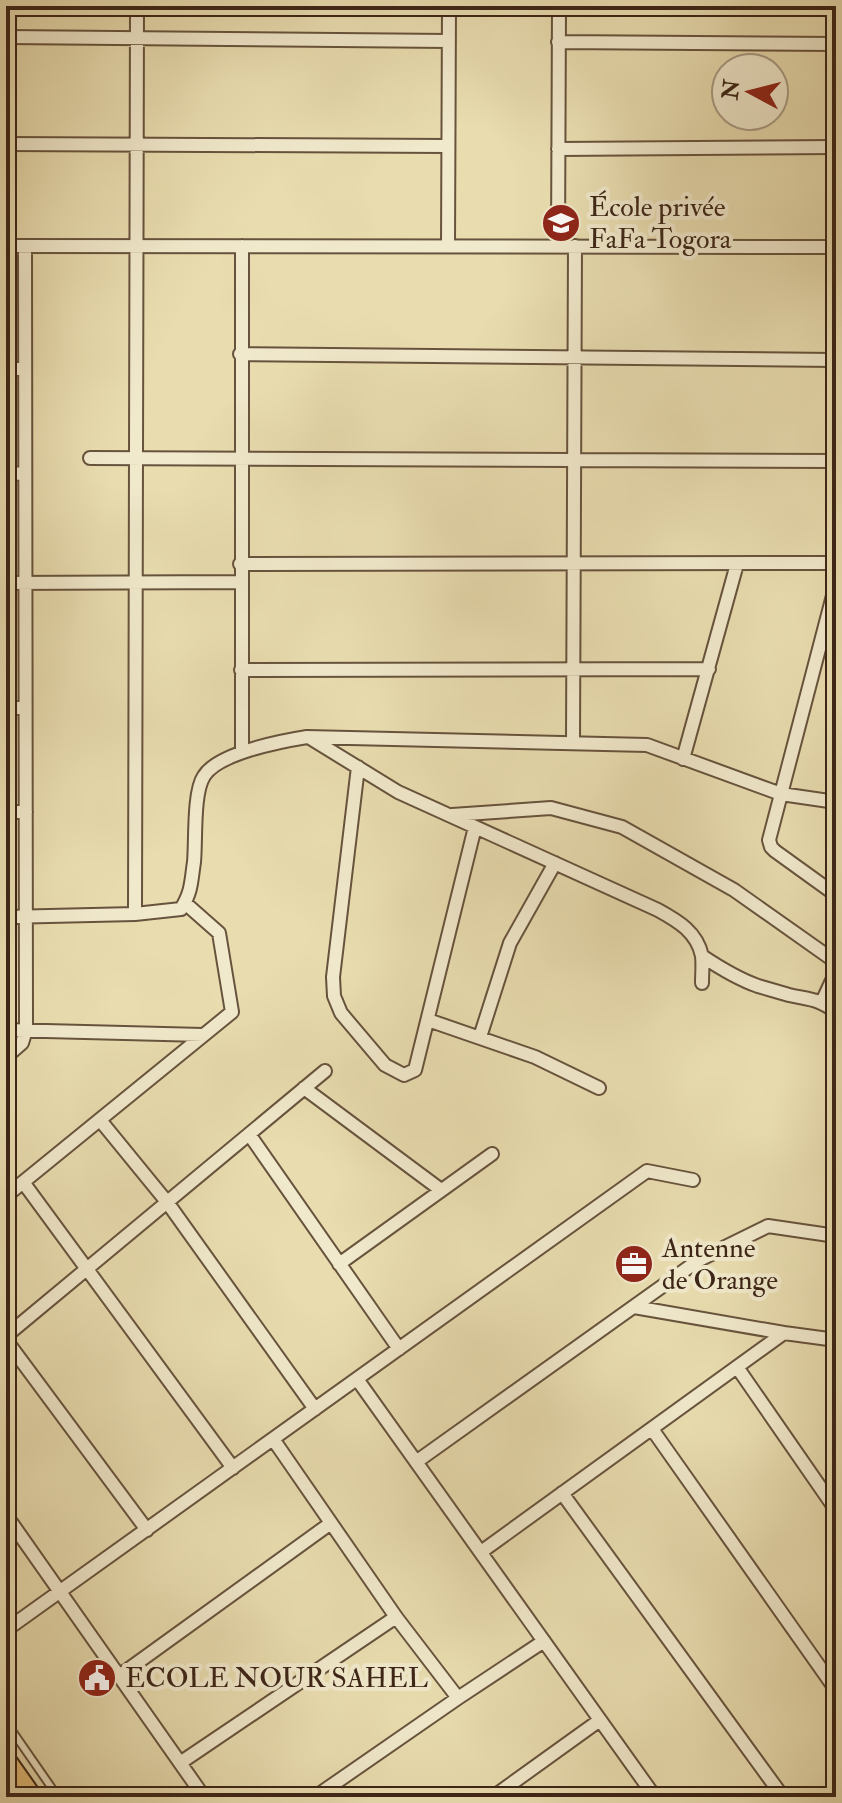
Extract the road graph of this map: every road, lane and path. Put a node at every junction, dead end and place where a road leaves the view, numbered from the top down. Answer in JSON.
{"nodes":[{"id":1,"x":137,"y":6,"type":"edge"},
{"id":2,"x":449,"y":6,"type":"edge"},
{"id":3,"x":559,"y":6,"type":"edge"},
{"id":4,"x":6,"y":37,"type":"edge"},
{"id":5,"x":137,"y":39,"type":"junction"},
{"id":6,"x":449,"y":41,"type":"junction"},
{"id":7,"x":558,"y":42,"type":"junction"},
{"id":8,"x":836,"y":44,"type":"edge"},
{"id":9,"x":6,"y":144,"type":"edge"},
{"id":10,"x":137,"y":144,"type":"junction"},
{"id":11,"x":448,"y":146,"type":"junction"},
{"id":12,"x":836,"y":147,"type":"edge"},
{"id":13,"x":558,"y":149,"type":"junction"},
{"id":14,"x":6,"y":246,"type":"edge"},
{"id":15,"x":25,"y":246,"type":"junction"},
{"id":16,"x":136,"y":246,"type":"junction"},
{"id":17,"x":242,"y":246,"type":"junction"},
{"id":18,"x":448,"y":246,"type":"junction"},
{"id":19,"x":558,"y":246,"type":"junction"},
{"id":20,"x":575,"y":246,"type":"junction"},
{"id":21,"x":836,"y":247,"type":"edge"},
{"id":22,"x":240,"y":354,"type":"junction"},
{"id":23,"x":574,"y":357,"type":"junction"},
{"id":24,"x":836,"y":360,"type":"edge"},
{"id":25,"x":6,"y":369,"type":"edge"},
{"id":26,"x":25,"y":369,"type":"junction"},
{"id":27,"x":90,"y":458,"type":"dead end"},
{"id":28,"x":136,"y":458,"type":"junction"},
{"id":29,"x":240,"y":458,"type":"junction"},
{"id":30,"x":574,"y":460,"type":"junction"},
{"id":31,"x":836,"y":461,"type":"edge"},
{"id":32,"x":25,"y":473,"type":"junction"},
{"id":33,"x":6,"y":474,"type":"edge"},
{"id":34,"x":836,"y":563,"type":"edge"},
{"id":35,"x":240,"y":564,"type":"junction"},
{"id":36,"x":573,"y":564,"type":"junction"},
{"id":37,"x":737,"y":564,"type":"junction"},
{"id":38,"x":136,"y":582,"type":"junction"},
{"id":39,"x":241,"y":582,"type":"junction"},
{"id":40,"x":6,"y":583,"type":"edge"},
{"id":41,"x":26,"y":583,"type":"junction"},
{"id":42,"x":836,"y":584,"type":"edge"},
{"id":43,"x":709,"y":669,"type":"junction"},
{"id":44,"x":241,"y":670,"type":"junction"},
{"id":45,"x":573,"y":670,"type":"junction"},
{"id":46,"x":6,"y":708,"type":"edge"},
{"id":47,"x":25,"y":708,"type":"junction"},
{"id":48,"x":307,"y":737,"type":"junction"},
{"id":49,"x":573,"y":743,"type":"junction"},
{"id":50,"x":242,"y":752,"type":"junction"},
{"id":51,"x":683,"y":759,"type":"junction"},
{"id":52,"x":358,"y":767,"type":"junction"},
{"id":53,"x":781,"y":794,"type":"junction"},
{"id":54,"x":836,"y":802,"type":"edge"},
{"id":55,"x":6,"y":812,"type":"edge"},
{"id":56,"x":26,"y":812,"type":"junction"},
{"id":57,"x":449,"y":815,"type":"junction"},
{"id":58,"x":475,"y":827,"type":"junction"},
{"id":59,"x":555,"y":863,"type":"junction"},
{"id":60,"x":836,"y":895,"type":"edge"},
{"id":61,"x":185,"y":903,"type":"junction"},
{"id":62,"x":135,"y":914,"type":"junction"},
{"id":63,"x":6,"y":917,"type":"edge"},
{"id":64,"x":26,"y":917,"type":"junction"},
{"id":65,"x":702,"y":956,"type":"junction"},
{"id":66,"x":836,"y":962,"type":"edge"},
{"id":67,"x":836,"y":972,"type":"edge"},
{"id":68,"x":702,"y":983,"type":"dead end"},
{"id":69,"x":822,"y":1002,"type":"junction"},
{"id":70,"x":836,"y":1012,"type":"edge"},
{"id":71,"x":428,"y":1020,"type":"junction"},
{"id":72,"x":6,"y":1030,"type":"edge"},
{"id":73,"x":26,"y":1030,"type":"junction"},
{"id":74,"x":203,"y":1035,"type":"junction"},
{"id":75,"x":480,"y":1037,"type":"junction"},
{"id":76,"x":6,"y":1057,"type":"edge"},
{"id":77,"x":325,"y":1071,"type":"dead end"},
{"id":78,"x":304,"y":1088,"type":"junction"},
{"id":79,"x":599,"y":1088,"type":"dead end"},
{"id":80,"x":100,"y":1120,"type":"junction"},
{"id":81,"x":249,"y":1134,"type":"junction"},
{"id":82,"x":492,"y":1154,"type":"dead end"},
{"id":83,"x":693,"y":1180,"type":"dead end"},
{"id":84,"x":23,"y":1182,"type":"junction"},
{"id":85,"x":441,"y":1190,"type":"junction"},
{"id":86,"x":6,"y":1196,"type":"edge"},
{"id":87,"x":167,"y":1202,"type":"junction"},
{"id":88,"x":836,"y":1236,"type":"edge"},
{"id":89,"x":339,"y":1264,"type":"junction"},
{"id":90,"x":87,"y":1269,"type":"junction"},
{"id":91,"x":634,"y":1307,"type":"junction"},
{"id":92,"x":784,"y":1333,"type":"junction"},
{"id":93,"x":6,"y":1338,"type":"edge"},
{"id":94,"x":836,"y":1340,"type":"edge"},
{"id":95,"x":399,"y":1349,"type":"junction"},
{"id":96,"x":737,"y":1367,"type":"junction"},
{"id":97,"x":357,"y":1379,"type":"junction"},
{"id":98,"x":315,"y":1409,"type":"junction"},
{"id":99,"x":652,"y":1429,"type":"junction"},
{"id":100,"x":273,"y":1439,"type":"junction"},
{"id":101,"x":416,"y":1462,"type":"junction"},
{"id":102,"x":233,"y":1468,"type":"junction"},
{"id":103,"x":562,"y":1493,"type":"junction"},
{"id":104,"x":836,"y":1510,"type":"edge"},
{"id":105,"x":6,"y":1515,"type":"edge"},
{"id":106,"x":331,"y":1523,"type":"junction"},
{"id":107,"x":147,"y":1530,"type":"junction"},
{"id":108,"x":481,"y":1552,"type":"junction"},
{"id":109,"x":60,"y":1592,"type":"junction"},
{"id":110,"x":396,"y":1617,"type":"junction"},
{"id":111,"x":6,"y":1630,"type":"edge"},
{"id":112,"x":544,"y":1641,"type":"junction"},
{"id":113,"x":119,"y":1676,"type":"junction"},
{"id":114,"x":836,"y":1690,"type":"edge"},
{"id":115,"x":458,"y":1698,"type":"junction"},
{"id":116,"x":600,"y":1720,"type":"junction"},
{"id":117,"x":6,"y":1722,"type":"edge"},
{"id":118,"x":6,"y":1763,"type":"edge"},
{"id":119,"x":180,"y":1763,"type":"junction"},
{"id":120,"x":30,"y":1797,"type":"edge"},
{"id":121,"x":58,"y":1797,"type":"edge"},
{"id":122,"x":204,"y":1797,"type":"edge"},
{"id":123,"x":315,"y":1797,"type":"edge"},
{"id":124,"x":493,"y":1797,"type":"edge"},
{"id":125,"x":655,"y":1797,"type":"edge"},
{"id":126,"x":783,"y":1797,"type":"edge"}],
"edges":[{"from":1,"to":5,"type":"street"},
{"from":2,"to":6,"type":"street"},
{"from":3,"to":7,"type":"street"},
{"from":4,"to":5,"type":"street"},
{"from":5,"to":6,"type":"street"},
{"from":5,"to":10,"type":"street"},
{"from":6,"to":11,"type":"street"},
{"from":7,"to":8,"type":"street"},
{"from":7,"to":13,"type":"street"},
{"from":9,"to":10,"type":"street"},
{"from":10,"to":11,"type":"street"},
{"from":10,"to":16,"type":"street"},
{"from":11,"to":18,"type":"street"},
{"from":12,"to":13,"type":"street"},
{"from":13,"to":19,"type":"street"},
{"from":14,"to":15,"type":"street"},
{"from":15,"to":16,"type":"street"},
{"from":15,"to":26,"type":"street"},
{"from":16,"to":17,"type":"street"},
{"from":16,"to":28,"type":"street"},
{"from":17,"to":18,"type":"street"},
{"from":17,"to":22,"type":"street"},
{"from":18,"to":19,"type":"street"},
{"from":19,"to":20,"type":"street"},
{"from":20,"to":21,"type":"street"},
{"from":20,"to":23,"type":"street"},
{"from":22,"to":23,"type":"street"},
{"from":22,"to":29,"type":"street"},
{"from":23,"to":24,"type":"street"},
{"from":23,"to":30,"type":"street"},
{"from":25,"to":26,"type":"street"},
{"from":26,"to":32,"type":"street"},
{"from":27,"to":28,"type":"street"},
{"from":28,"to":29,"type":"street"},
{"from":28,"to":38,"type":"street"},
{"from":29,"to":30,"type":"street"},
{"from":29,"to":35,"type":"street"},
{"from":30,"to":31,"type":"street"},
{"from":30,"to":36,"type":"street"},
{"from":32,"to":33,"type":"street"},
{"from":32,"to":41,"type":"street"},
{"from":34,"to":37,"type":"street"},
{"from":35,"to":36,"type":"street"},
{"from":35,"to":39,"type":"street"},
{"from":36,"to":37,"type":"street"},
{"from":36,"to":45,"type":"street"},
{"from":37,"to":43,"type":"street"},
{"from":38,"to":39,"type":"street"},
{"from":38,"to":41,"type":"street"},
{"from":38,"to":62,"type":"street"},
{"from":39,"to":44,"type":"street"},
{"from":40,"to":41,"type":"street"},
{"from":41,"to":47,"type":"street"},
{"from":42,"to":53,"type":"street"},
{"from":43,"to":45,"type":"street"},
{"from":43,"to":51,"type":"street"},
{"from":44,"to":45,"type":"street"},
{"from":44,"to":50,"type":"street"},
{"from":45,"to":49,"type":"street"},
{"from":46,"to":47,"type":"street"},
{"from":47,"to":56,"type":"street"},
{"from":48,"to":49,"type":"street"},
{"from":48,"to":50,"type":"street"},
{"from":48,"to":52,"type":"street"},
{"from":49,"to":51,"type":"street"},
{"from":50,"to":61,"type":"street"},
{"from":51,"to":53,"type":"street"},
{"from":52,"to":57,"type":"street"},
{"from":52,"to":71,"type":"street"},
{"from":53,"to":54,"type":"street"},
{"from":53,"to":60,"type":"street"},
{"from":55,"to":56,"type":"street"},
{"from":56,"to":64,"type":"street"},
{"from":57,"to":58,"type":"street"},
{"from":57,"to":66,"type":"street"},
{"from":58,"to":59,"type":"street"},
{"from":58,"to":71,"type":"street"},
{"from":59,"to":65,"type":"street"},
{"from":59,"to":75,"type":"street"},
{"from":61,"to":62,"type":"street"},
{"from":61,"to":74,"type":"street"},
{"from":62,"to":64,"type":"street"},
{"from":63,"to":64,"type":"street"},
{"from":64,"to":73,"type":"street"},
{"from":65,"to":68,"type":"street"},
{"from":65,"to":69,"type":"street"},
{"from":67,"to":69,"type":"street"},
{"from":69,"to":70,"type":"street"},
{"from":71,"to":75,"type":"street"},
{"from":72,"to":73,"type":"street"},
{"from":73,"to":74,"type":"street"},
{"from":73,"to":76,"type":"street"},
{"from":74,"to":80,"type":"street"},
{"from":75,"to":79,"type":"street"},
{"from":77,"to":78,"type":"street"},
{"from":78,"to":81,"type":"street"},
{"from":78,"to":85,"type":"street"},
{"from":80,"to":84,"type":"street"},
{"from":80,"to":87,"type":"street"},
{"from":81,"to":87,"type":"street"},
{"from":81,"to":89,"type":"street"},
{"from":82,"to":85,"type":"street"},
{"from":83,"to":95,"type":"street"},
{"from":84,"to":86,"type":"street"},
{"from":84,"to":90,"type":"street"},
{"from":85,"to":89,"type":"street"},
{"from":87,"to":90,"type":"street"},
{"from":87,"to":98,"type":"street"},
{"from":88,"to":91,"type":"street"},
{"from":89,"to":95,"type":"street"},
{"from":90,"to":93,"type":"street"},
{"from":90,"to":102,"type":"street"},
{"from":91,"to":92,"type":"street"},
{"from":91,"to":101,"type":"street"},
{"from":92,"to":94,"type":"street"},
{"from":92,"to":96,"type":"street"},
{"from":93,"to":107,"type":"street"},
{"from":95,"to":97,"type":"street"},
{"from":96,"to":99,"type":"street"},
{"from":96,"to":104,"type":"street"},
{"from":97,"to":98,"type":"street"},
{"from":97,"to":101,"type":"street"},
{"from":98,"to":100,"type":"street"},
{"from":99,"to":103,"type":"street"},
{"from":99,"to":114,"type":"street"},
{"from":100,"to":102,"type":"street"},
{"from":100,"to":106,"type":"street"},
{"from":101,"to":108,"type":"street"},
{"from":102,"to":107,"type":"street"},
{"from":103,"to":108,"type":"street"},
{"from":103,"to":126,"type":"street"},
{"from":105,"to":109,"type":"street"},
{"from":106,"to":110,"type":"street"},
{"from":106,"to":113,"type":"street"},
{"from":107,"to":109,"type":"street"},
{"from":108,"to":112,"type":"street"},
{"from":109,"to":111,"type":"street"},
{"from":109,"to":113,"type":"street"},
{"from":110,"to":115,"type":"street"},
{"from":110,"to":119,"type":"street"},
{"from":112,"to":115,"type":"street"},
{"from":112,"to":116,"type":"street"},
{"from":113,"to":119,"type":"street"},
{"from":115,"to":123,"type":"street"},
{"from":116,"to":124,"type":"street"},
{"from":116,"to":125,"type":"street"},
{"from":117,"to":121,"type":"lane"},
{"from":118,"to":120,"type":"highway"},
{"from":119,"to":122,"type":"street"}]}
